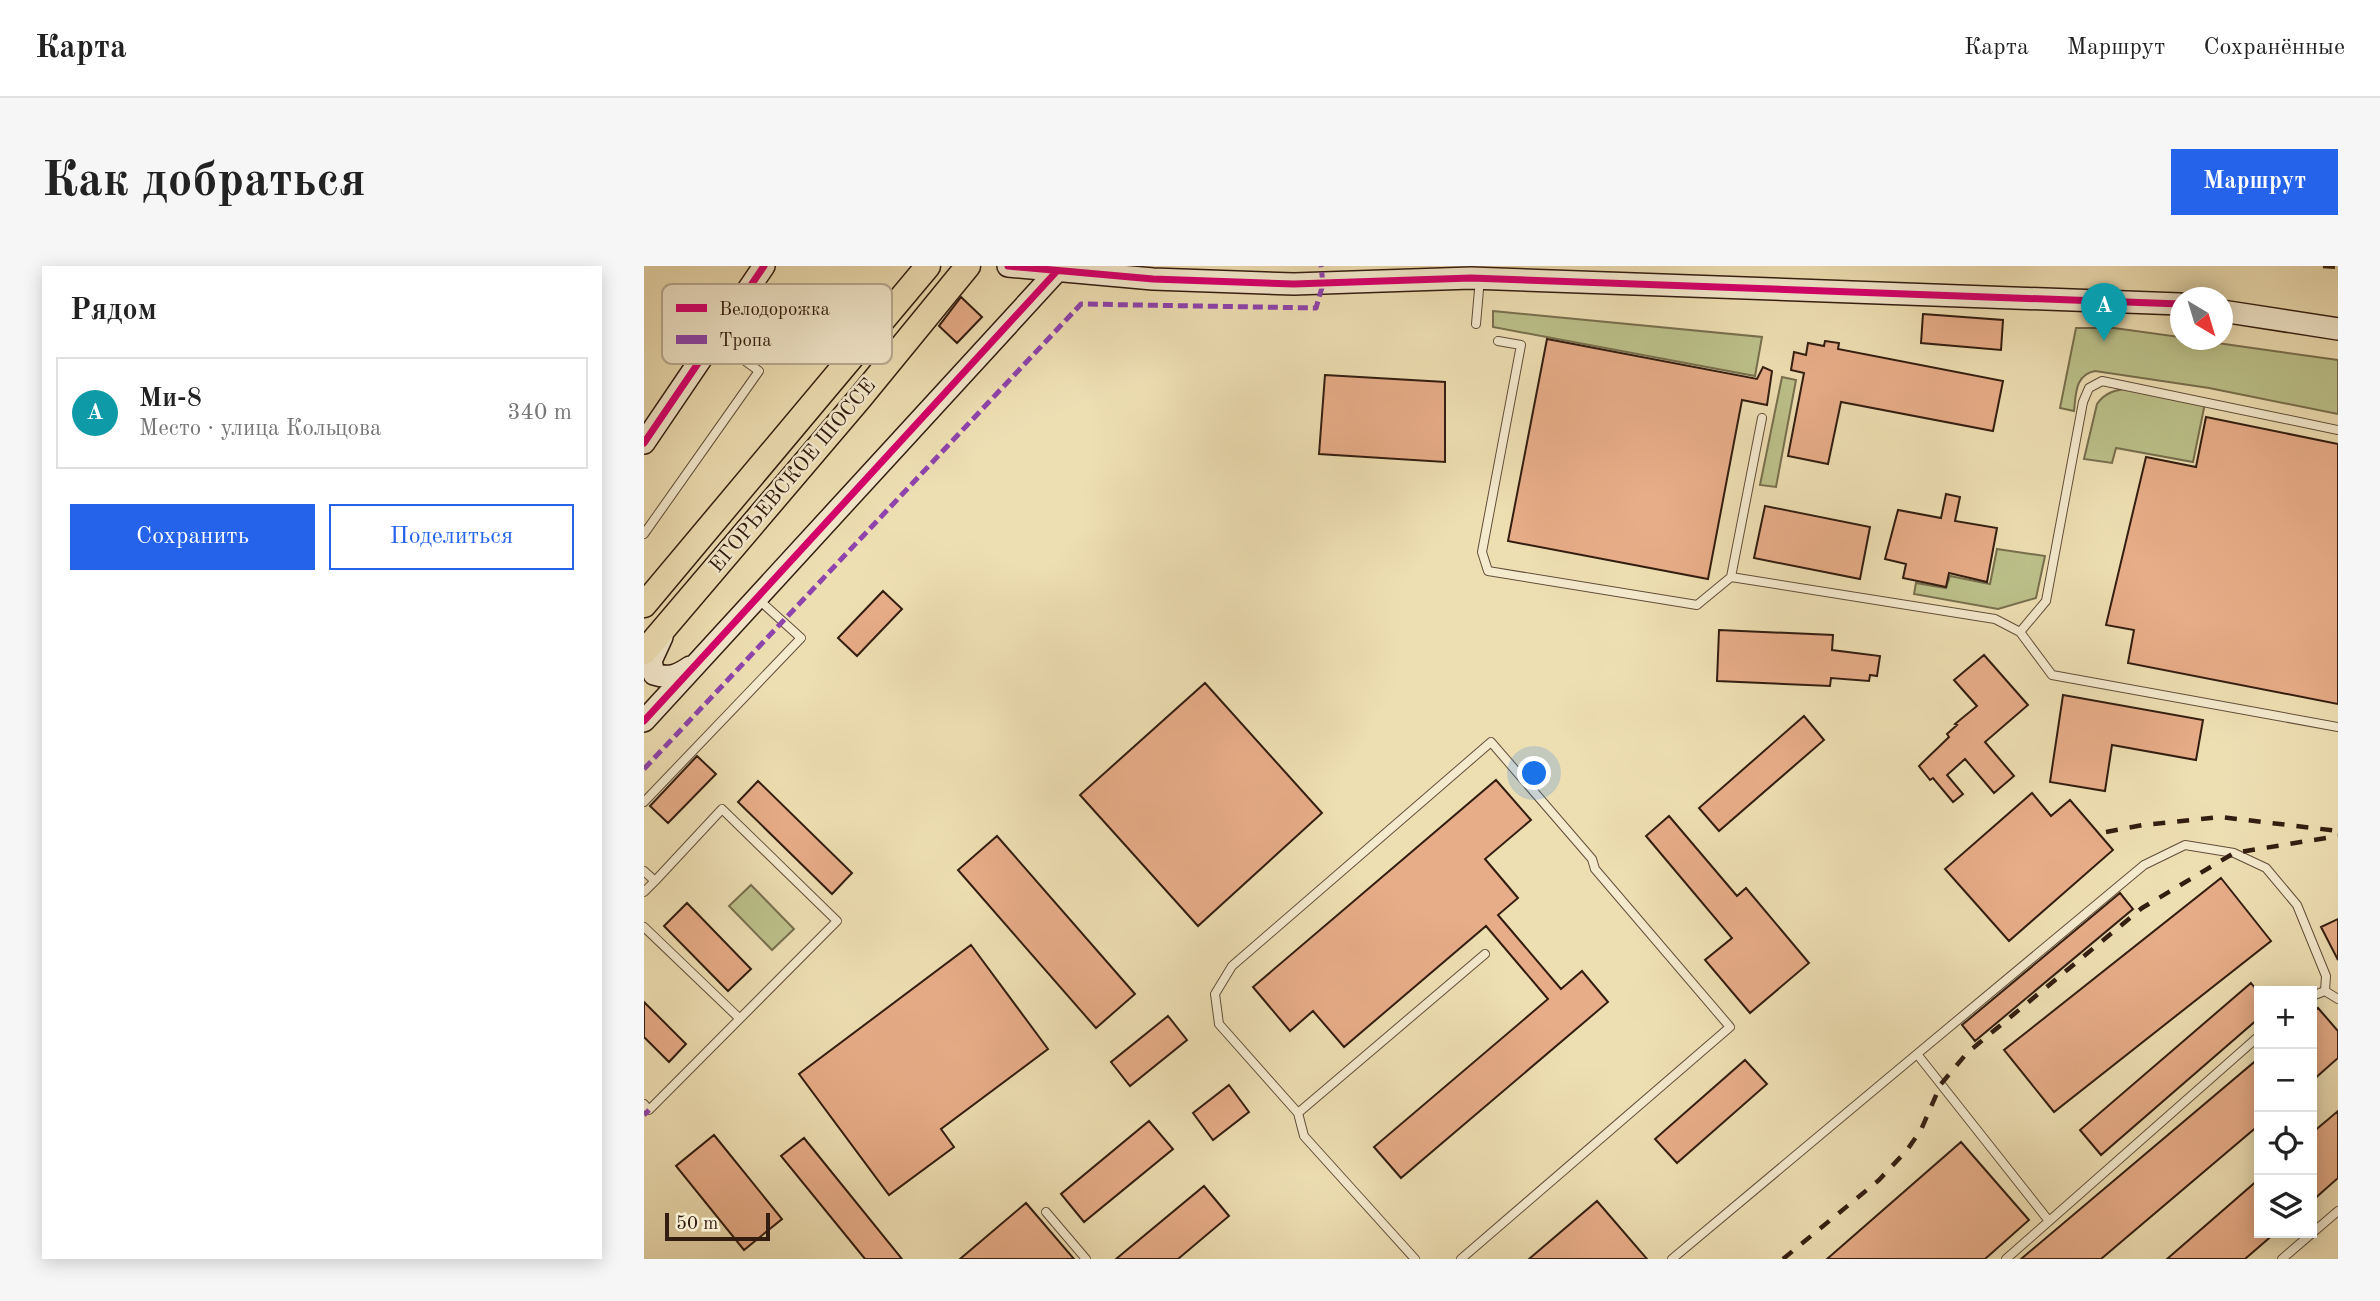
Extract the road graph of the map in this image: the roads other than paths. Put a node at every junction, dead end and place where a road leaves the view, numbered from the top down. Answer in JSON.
{"nodes":[{"id":1,"x":764,"y":266,"type":"edge"},
{"id":2,"x":928,"y":266,"type":"edge"},
{"id":3,"x":968,"y":266,"type":"edge"},
{"id":4,"x":1008,"y":266,"type":"edge"},
{"id":5,"x":1056,"y":272,"type":"junction"},
{"id":6,"x":1480,"y":278,"type":"junction"},
{"id":7,"x":752,"y":284,"type":"edge"},
{"id":8,"x":2170,"y":304,"type":"edge"},
{"id":9,"x":892,"y":309,"type":"edge"},
{"id":10,"x":2233,"y":313,"type":"edge"},
{"id":11,"x":1476,"y":324,"type":"dead end"},
{"id":12,"x":2338,"y":329,"type":"edge"},
{"id":13,"x":1498,"y":341,"type":"dead end"},
{"id":14,"x":892,"y":359,"type":"edge"},
{"id":15,"x":697,"y":364,"type":"edge"},
{"id":16,"x":750,"y":364,"type":"edge"},
{"id":17,"x":845,"y":364,"type":"edge"},
{"id":18,"x":888,"y":364,"type":"edge"},
{"id":19,"x":1762,"y":418,"type":"dead end"},
{"id":20,"x":2338,"y":430,"type":"edge"},
{"id":21,"x":644,"y":443,"type":"edge"},
{"id":22,"x":644,"y":534,"type":"edge"},
{"id":23,"x":1731,"y":578,"type":"junction"},
{"id":24,"x":758,"y":599,"type":"junction"},
{"id":25,"x":647,"y":600,"type":"edge"},
{"id":26,"x":674,"y":618,"type":"junction"},
{"id":27,"x":2020,"y":632,"type":"junction"},
{"id":28,"x":644,"y":652,"type":"edge"},
{"id":29,"x":708,"y":653,"type":"junction"},
{"id":30,"x":644,"y":722,"type":"edge"},
{"id":31,"x":2338,"y":727,"type":"edge"},
{"id":32,"x":644,"y":802,"type":"edge"},
{"id":33,"x":644,"y":870,"type":"edge"},
{"id":34,"x":655,"y":881,"type":"junction"},
{"id":35,"x":644,"y":892,"type":"edge"},
{"id":36,"x":644,"y":927,"type":"edge"},
{"id":37,"x":1485,"y":954,"type":"dead end"},
{"id":38,"x":2325,"y":991,"type":"junction"},
{"id":39,"x":2317,"y":994,"type":"edge"},
{"id":40,"x":2338,"y":999,"type":"edge"},
{"id":41,"x":740,"y":1018,"type":"junction"},
{"id":42,"x":2254,"y":1040,"type":"edge"},
{"id":43,"x":1917,"y":1054,"type":"junction"},
{"id":44,"x":644,"y":1104,"type":"edge"},
{"id":45,"x":1298,"y":1113,"type":"junction"},
{"id":46,"x":2338,"y":1211,"type":"edge"},
{"id":47,"x":1046,"y":1212,"type":"dead end"},
{"id":48,"x":2049,"y":1221,"type":"junction"},
{"id":49,"x":1086,"y":1259,"type":"edge"},
{"id":50,"x":1415,"y":1259,"type":"edge"},
{"id":51,"x":1461,"y":1259,"type":"edge"},
{"id":52,"x":1672,"y":1259,"type":"edge"},
{"id":53,"x":2006,"y":1259,"type":"edge"},
{"id":54,"x":2282,"y":1259,"type":"edge"}],
"edges":[{"from":1,"to":7,"type":"street"},
{"from":2,"to":9,"type":"main road","name":"ЕГОРЬЕВСКОЕ ШОССЕ"},
{"from":3,"to":14,"type":"main road","name":"ЕГОРЬЕВСКОЕ ШОССЕ"},
{"from":4,"to":5,"type":"street"},
{"from":5,"to":6,"type":"street"},
{"from":5,"to":24,"type":"street"},
{"from":6,"to":8,"type":"street"},
{"from":6,"to":11,"type":"lane"},
{"from":10,"to":12,"type":"street"},
{"from":13,"to":23,"type":"lane"},
{"from":15,"to":21,"type":"street"},
{"from":16,"to":22,"type":"lane"},
{"from":17,"to":25,"type":"main road","name":"ЕГОРЬЕВСКОЕ ШОССЕ"},
{"from":18,"to":26,"type":"main road","name":"ЕГОРЬЕВСКОЕ ШОССЕ"},
{"from":19,"to":23,"type":"lane"},
{"from":20,"to":27,"type":"lane"},
{"from":23,"to":27,"type":"lane"},
{"from":24,"to":29,"type":"street"},
{"from":24,"to":32,"type":"lane"},
{"from":26,"to":28,"type":"main road","name":"ЕГОРЬЕВСКОЕ ШОССЕ"},
{"from":26,"to":29,"type":"street"},
{"from":27,"to":31,"type":"lane"},
{"from":29,"to":30,"type":"street"},
{"from":33,"to":34,"type":"lane"},
{"from":34,"to":35,"type":"lane"},
{"from":34,"to":41,"type":"lane"},
{"from":36,"to":41,"type":"lane"},
{"from":37,"to":45,"type":"lane"},
{"from":38,"to":39,"type":"lane"},
{"from":38,"to":40,"type":"lane"},
{"from":38,"to":43,"type":"lane"},
{"from":41,"to":44,"type":"lane"},
{"from":42,"to":48,"type":"lane"},
{"from":43,"to":48,"type":"lane"},
{"from":43,"to":52,"type":"lane"},
{"from":45,"to":50,"type":"lane"},
{"from":45,"to":51,"type":"lane"},
{"from":46,"to":54,"type":"lane"},
{"from":47,"to":49,"type":"lane"},
{"from":48,"to":53,"type":"lane"}]}
